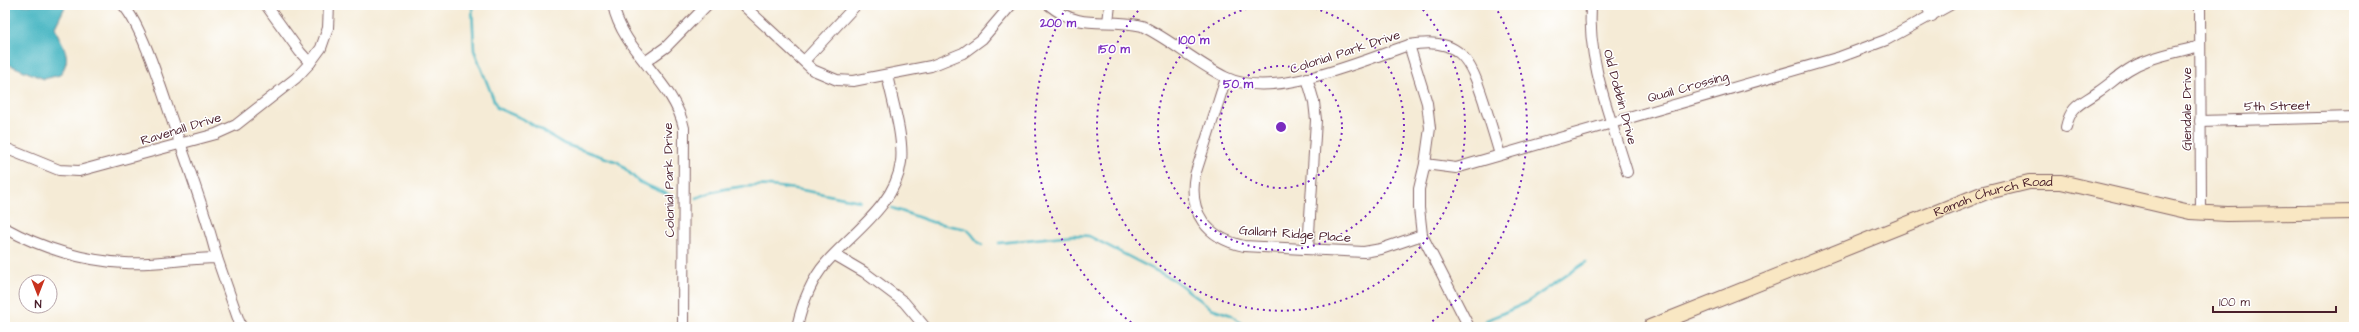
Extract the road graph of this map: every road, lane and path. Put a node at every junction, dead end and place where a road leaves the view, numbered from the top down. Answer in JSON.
{"nodes":[{"id":1,"x":266,"y":5,"type":"edge"},
{"id":2,"x":329,"y":5,"type":"edge"},
{"id":3,"x":613,"y":5,"type":"edge"},
{"id":4,"x":707,"y":5,"type":"edge"},
{"id":5,"x":743,"y":5,"type":"edge"},
{"id":6,"x":856,"y":5,"type":"edge"},
{"id":7,"x":1011,"y":5,"type":"edge"},
{"id":8,"x":1049,"y":5,"type":"edge"},
{"id":9,"x":1110,"y":5,"type":"edge"},
{"id":10,"x":1591,"y":5,"type":"edge"},
{"id":11,"x":1926,"y":5,"type":"edge"},
{"id":12,"x":1950,"y":5,"type":"edge"},
{"id":13,"x":2200,"y":5,"type":"edge"},
{"id":14,"x":126,"y":6,"type":"edge"},
{"id":15,"x":1932,"y":16,"type":"junction"},
{"id":16,"x":1108,"y":22,"type":"junction"},
{"id":17,"x":1409,"y":45,"type":"junction"},
{"id":18,"x":2200,"y":46,"type":"junction"},
{"id":19,"x":804,"y":61,"type":"junction"},
{"id":20,"x":310,"y":62,"type":"junction"},
{"id":21,"x":645,"y":62,"type":"junction"},
{"id":22,"x":887,"y":75,"type":"junction"},
{"id":23,"x":1226,"y":78,"type":"junction"},
{"id":24,"x":1307,"y":78,"type":"junction"},
{"id":25,"x":2354,"y":118,"type":"edge"},
{"id":26,"x":2200,"y":121,"type":"junction"},
{"id":27,"x":1612,"y":123,"type":"junction"},
{"id":28,"x":2066,"y":127,"type":"dead end"},
{"id":29,"x":180,"y":144,"type":"junction"},
{"id":30,"x":5,"y":148,"type":"edge"},
{"id":31,"x":1500,"y":155,"type":"junction"},
{"id":32,"x":1425,"y":164,"type":"junction"},
{"id":33,"x":1627,"y":172,"type":"dead end"},
{"id":34,"x":2354,"y":212,"type":"edge"},
{"id":35,"x":2201,"y":213,"type":"junction"},
{"id":36,"x":5,"y":228,"type":"edge"},
{"id":37,"x":1422,"y":235,"type":"junction"},
{"id":38,"x":1308,"y":249,"type":"junction"},
{"id":39,"x":835,"y":254,"type":"junction"},
{"id":40,"x":217,"y":258,"type":"junction"},
{"id":41,"x":1468,"y":326,"type":"edge"},
{"id":42,"x":241,"y":327,"type":"edge"},
{"id":43,"x":683,"y":327,"type":"edge"},
{"id":44,"x":797,"y":327,"type":"edge"},
{"id":45,"x":925,"y":327,"type":"edge"},
{"id":46,"x":1650,"y":327,"type":"edge"}],
"edges":[{"from":1,"to":20,"type":"street"},
{"from":2,"to":20,"type":"street","name":"Ravenall Drive"},
{"from":3,"to":21,"type":"street","name":"Colonial Park Drive"},
{"from":4,"to":21,"type":"street"},
{"from":5,"to":19,"type":"street"},
{"from":6,"to":19,"type":"street"},
{"from":7,"to":22,"type":"street"},
{"from":8,"to":16,"type":"street","name":"Colonial Park Drive"},
{"from":9,"to":16,"type":"street"},
{"from":10,"to":27,"type":"street","name":"Old Dobbin Drive"},
{"from":11,"to":15,"type":"street"},
{"from":12,"to":15,"type":"street","name":"Quail Crossing"},
{"from":13,"to":18,"type":"street","name":"Glendale Drive"},
{"from":14,"to":29,"type":"street"},
{"from":15,"to":27,"type":"street","name":"Quail Crossing"},
{"from":16,"to":23,"type":"street","name":"Colonial Park Drive"},
{"from":17,"to":24,"type":"street","name":"Colonial Park Drive"},
{"from":17,"to":31,"type":"street","name":"Colonial Park Drive"},
{"from":17,"to":32,"type":"street"},
{"from":18,"to":26,"type":"street","name":"Glendale Drive"},
{"from":18,"to":28,"type":"street"},
{"from":19,"to":22,"type":"street"},
{"from":20,"to":29,"type":"street","name":"Ravenall Drive"},
{"from":21,"to":43,"type":"street","name":"Colonial Park Drive"},
{"from":22,"to":39,"type":"street"},
{"from":23,"to":24,"type":"street","name":"Colonial Park Drive"},
{"from":23,"to":38,"type":"street","name":"Gallant Ridge Place"},
{"from":24,"to":38,"type":"street"},
{"from":25,"to":26,"type":"street","name":"5th Street"},
{"from":26,"to":35,"type":"street","name":"Glendale Drive"},
{"from":27,"to":31,"type":"street","name":"Quail Crossing"},
{"from":27,"to":33,"type":"street","name":"Old Dobbin Drive"},
{"from":29,"to":30,"type":"street","name":"Ravenall Drive"},
{"from":29,"to":40,"type":"street"},
{"from":31,"to":32,"type":"street","name":"Quail Crossing"},
{"from":32,"to":37,"type":"street"},
{"from":34,"to":35,"type":"main road","name":"Ramah Church Road"},
{"from":35,"to":46,"type":"main road","name":"Ramah Church Road"},
{"from":36,"to":40,"type":"street"},
{"from":37,"to":38,"type":"street","name":"Gallant Ridge Place"},
{"from":37,"to":41,"type":"street"},
{"from":39,"to":44,"type":"street"},
{"from":39,"to":45,"type":"street"},
{"from":40,"to":42,"type":"street"}]}
